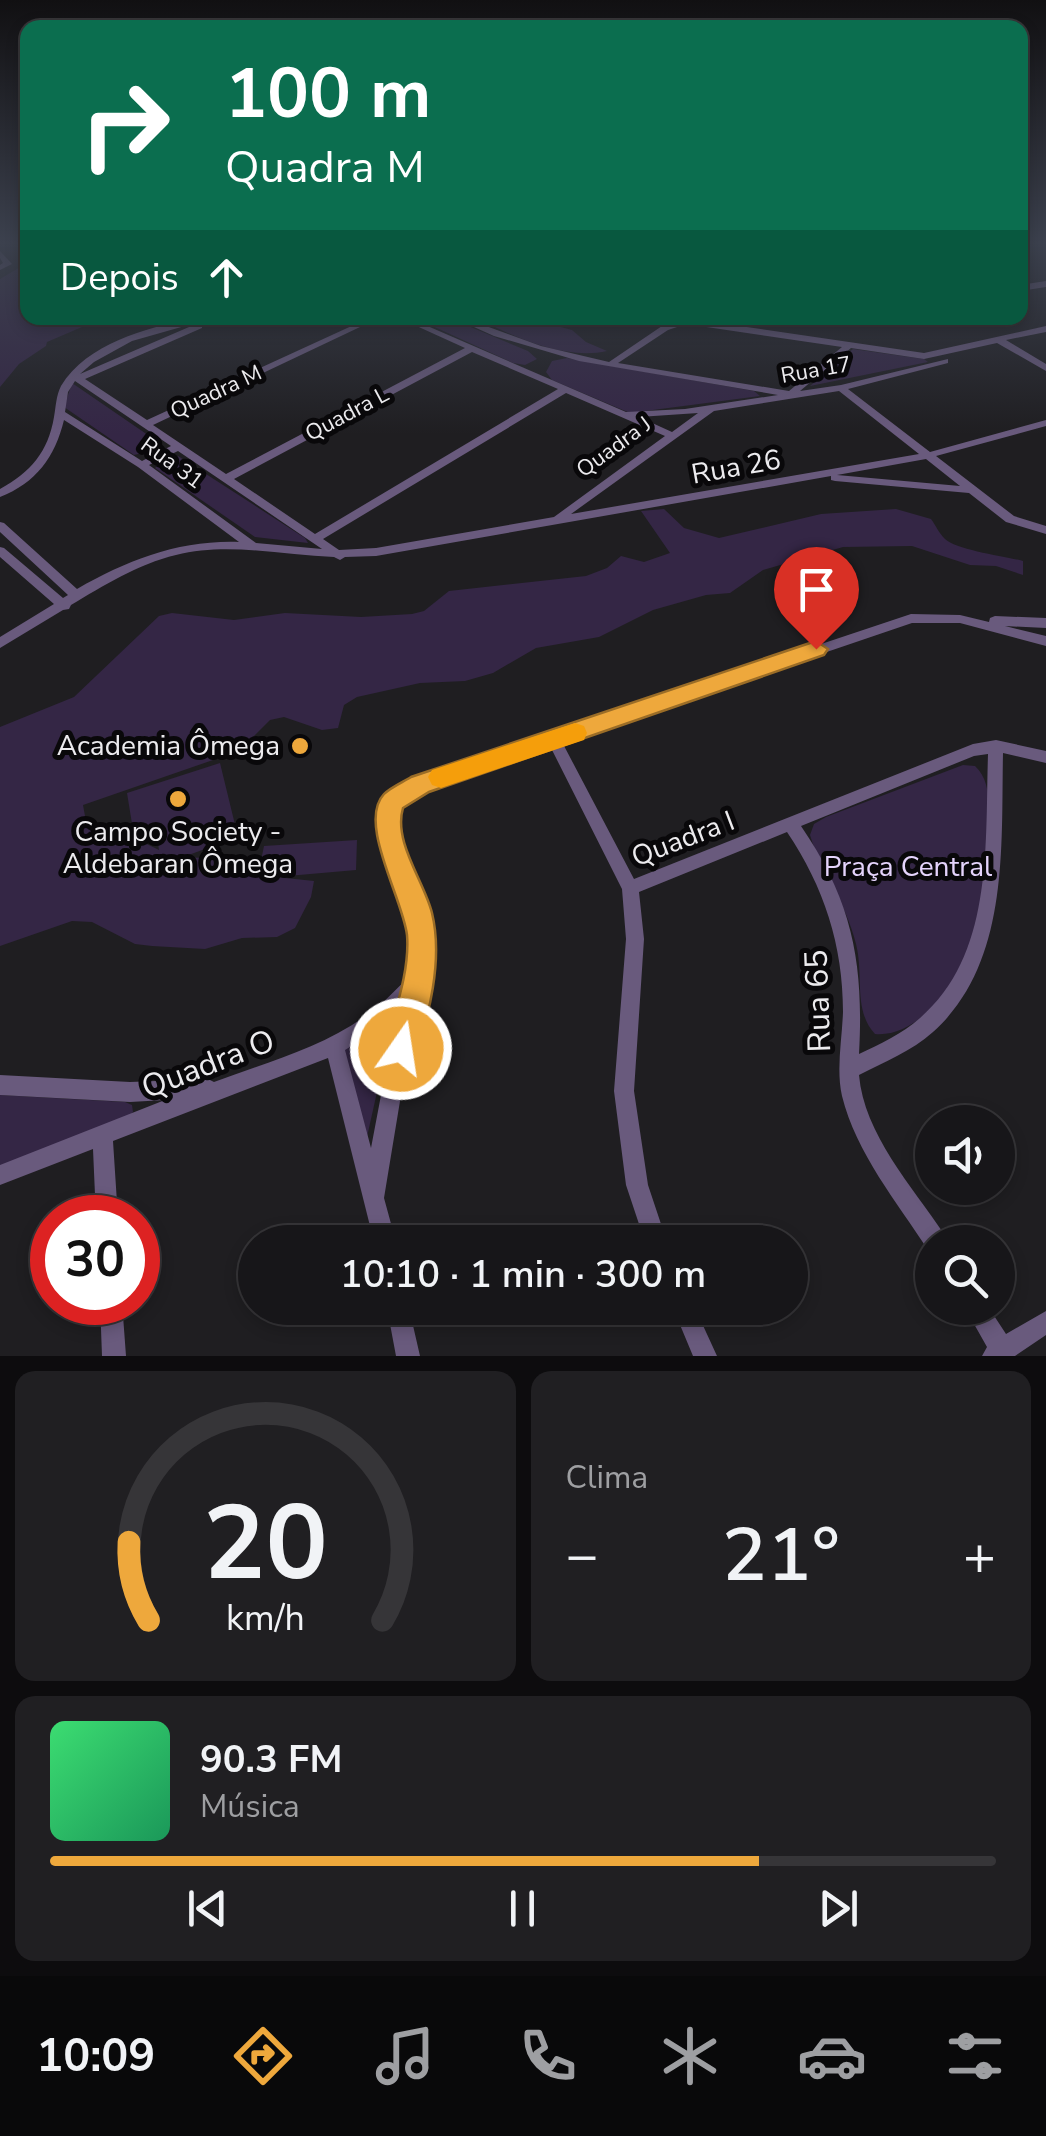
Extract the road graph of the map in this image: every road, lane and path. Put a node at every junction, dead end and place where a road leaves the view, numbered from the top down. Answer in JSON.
{"nodes":[{"id":1,"x":184,"y":325,"type":"edge"},
{"id":2,"x":200,"y":325,"type":"edge"},
{"id":3,"x":360,"y":325,"type":"edge"},
{"id":4,"x":419,"y":325,"type":"edge"},
{"id":5,"x":474,"y":325,"type":"edge"},
{"id":6,"x":674,"y":325,"type":"edge"},
{"id":7,"x":711,"y":325,"type":"edge"},
{"id":8,"x":1046,"y":329,"type":"edge"},
{"id":9,"x":1046,"y":337,"type":"edge"},
{"id":10,"x":1004,"y":343,"type":"junction"},
{"id":11,"x":848,"y":346,"type":"junction"},
{"id":12,"x":470,"y":348,"type":"junction"},
{"id":13,"x":558,"y":354,"type":"junction"},
{"id":14,"x":613,"y":363,"type":"junction"},
{"id":15,"x":1046,"y":368,"type":"edge"},
{"id":16,"x":529,"y":374,"type":"junction"},
{"id":17,"x":74,"y":378,"type":"junction"},
{"id":18,"x":842,"y":388,"type":"junction"},
{"id":19,"x":565,"y":390,"type":"junction"},
{"id":20,"x":791,"y":394,"type":"junction"},
{"id":21,"x":714,"y":407,"type":"junction"},
{"id":22,"x":60,"y":414,"type":"junction"},
{"id":23,"x":626,"y":415,"type":"junction"},
{"id":24,"x":1046,"y":423,"type":"edge"},
{"id":25,"x":145,"y":426,"type":"junction"},
{"id":26,"x":673,"y":436,"type":"junction"},
{"id":27,"x":178,"y":447,"type":"junction"},
{"id":28,"x":926,"y":456,"type":"junction"},
{"id":29,"x":142,"y":465,"type":"junction"},
{"id":30,"x":815,"y":476,"type":"junction"},
{"id":31,"x":227,"y":478,"type":"junction"},
{"id":32,"x":4,"y":490,"type":"edge"},
{"id":33,"x":969,"y":490,"type":"junction"},
{"id":34,"x":555,"y":522,"type":"junction"},
{"id":35,"x":0,"y":526,"type":"edge"},
{"id":36,"x":1046,"y":530,"type":"edge"},
{"id":37,"x":316,"y":538,"type":"junction"},
{"id":38,"x":256,"y":549,"type":"junction"},
{"id":39,"x":0,"y":551,"type":"edge"},
{"id":40,"x":341,"y":556,"type":"junction"},
{"id":41,"x":78,"y":598,"type":"junction"},
{"id":42,"x":64,"y":606,"type":"junction"},
{"id":43,"x":960,"y":619,"type":"junction"},
{"id":44,"x":1046,"y":623,"type":"edge"},
{"id":45,"x":1046,"y":640,"type":"edge"},
{"id":46,"x":0,"y":643,"type":"edge"},
{"id":47,"x":554,"y":740,"type":"junction"},
{"id":48,"x":996,"y":746,"type":"junction"},
{"id":49,"x":1046,"y":757,"type":"edge"},
{"id":50,"x":790,"y":825,"type":"junction"},
{"id":51,"x":630,"y":888,"type":"junction"},
{"id":52,"x":416,"y":983,"type":"junction"},
{"id":53,"x":334,"y":1048,"type":"junction"},
{"id":54,"x":850,"y":1069,"type":"junction"},
{"id":55,"x":0,"y":1085,"type":"edge"},
{"id":56,"x":224,"y":1087,"type":"junction"},
{"id":57,"x":103,"y":1138,"type":"junction"},
{"id":58,"x":0,"y":1175,"type":"edge"},
{"id":59,"x":375,"y":1194,"type":"junction"},
{"id":60,"x":105,"y":1195,"type":"edge"},
{"id":61,"x":381,"y":1225,"type":"edge"},
{"id":62,"x":650,"y":1225,"type":"edge"},
{"id":63,"x":926,"y":1225,"type":"edge"},
{"id":64,"x":1046,"y":1322,"type":"edge"},
{"id":65,"x":112,"y":1325,"type":"edge"},
{"id":66,"x":402,"y":1325,"type":"edge"},
{"id":67,"x":691,"y":1325,"type":"edge"},
{"id":68,"x":984,"y":1325,"type":"edge"},
{"id":69,"x":998,"y":1352,"type":"edge"},
{"id":70,"x":114,"y":1356,"type":"edge"},
{"id":71,"x":408,"y":1356,"type":"edge"},
{"id":72,"x":705,"y":1356,"type":"edge"}],
"edges":[{"from":1,"to":17,"type":"street"},
{"from":2,"to":17,"type":"street"},
{"from":3,"to":25,"type":"street","name":"Quadra M"},
{"from":4,"to":12,"type":"street"},
{"from":5,"to":13,"type":"street"},
{"from":6,"to":14,"type":"street"},
{"from":7,"to":11,"type":"street"},
{"from":8,"to":10,"type":"street"},
{"from":9,"to":10,"type":"street"},
{"from":10,"to":11,"type":"street"},
{"from":10,"to":15,"type":"street"},
{"from":10,"to":18,"type":"street","name":"Rua 17"},
{"from":11,"to":20,"type":"street"},
{"from":12,"to":16,"type":"street"},
{"from":12,"to":31,"type":"street","name":"Quadra L"},
{"from":13,"to":14,"type":"street"},
{"from":13,"to":16,"type":"street"},
{"from":14,"to":20,"type":"street"},
{"from":16,"to":19,"type":"street"},
{"from":17,"to":22,"type":"street"},
{"from":17,"to":25,"type":"street"},
{"from":18,"to":20,"type":"street","name":"Rua 17"},
{"from":18,"to":28,"type":"street"},
{"from":19,"to":23,"type":"street","name":"Quadra J"},
{"from":19,"to":37,"type":"street"},
{"from":20,"to":21,"type":"street","name":"Rua 17"},
{"from":21,"to":23,"type":"street","name":"Rua 17"},
{"from":21,"to":26,"type":"street"},
{"from":22,"to":29,"type":"street","name":"Rua 31"},
{"from":22,"to":32,"type":"street"},
{"from":23,"to":26,"type":"street","name":"Quadra J"},
{"from":24,"to":28,"type":"street","name":"Rua 26"},
{"from":25,"to":27,"type":"street","name":"Quadra M"},
{"from":26,"to":34,"type":"street","name":"Quadra J"},
{"from":27,"to":29,"type":"street"},
{"from":27,"to":31,"type":"street","name":"Quadra M"},
{"from":28,"to":30,"type":"street","name":"Rua 26"},
{"from":28,"to":33,"type":"street"},
{"from":29,"to":38,"type":"street","name":"Rua 31"},
{"from":30,"to":33,"type":"street"},
{"from":30,"to":34,"type":"street","name":"Rua 26"},
{"from":31,"to":37,"type":"street"},
{"from":33,"to":36,"type":"street"},
{"from":34,"to":40,"type":"street","name":"Quadra J"},
{"from":35,"to":41,"type":"street"},
{"from":37,"to":40,"type":"street"},
{"from":38,"to":40,"type":"street"},
{"from":38,"to":41,"type":"street"},
{"from":39,"to":42,"type":"street"},
{"from":41,"to":42,"type":"street"},
{"from":42,"to":46,"type":"street"},
{"from":43,"to":44,"type":"street"},
{"from":43,"to":45,"type":"street"},
{"from":43,"to":47,"type":"street"},
{"from":44,"to":45,"type":"street"},
{"from":47,"to":51,"type":"street","name":"Quadra I"},
{"from":47,"to":52,"type":"street"},
{"from":48,"to":49,"type":"street"},
{"from":48,"to":50,"type":"street","name":"Quadra I"},
{"from":48,"to":54,"type":"street"},
{"from":50,"to":51,"type":"street","name":"Quadra I"},
{"from":50,"to":54,"type":"street","name":"Rua 65"},
{"from":51,"to":62,"type":"street"},
{"from":52,"to":53,"type":"street"},
{"from":52,"to":59,"type":"street"},
{"from":53,"to":56,"type":"street","name":"Quadra O"},
{"from":53,"to":59,"type":"street"},
{"from":54,"to":63,"type":"street","name":"Rua 65"},
{"from":55,"to":56,"type":"street"},
{"from":56,"to":57,"type":"street","name":"Quadra O"},
{"from":57,"to":58,"type":"street","name":"Quadra O"},
{"from":57,"to":60,"type":"street"},
{"from":59,"to":61,"type":"street"},
{"from":64,"to":69,"type":"street"},
{"from":65,"to":70,"type":"street"},
{"from":66,"to":71,"type":"street"},
{"from":67,"to":72,"type":"street"},
{"from":68,"to":69,"type":"street"}]}
